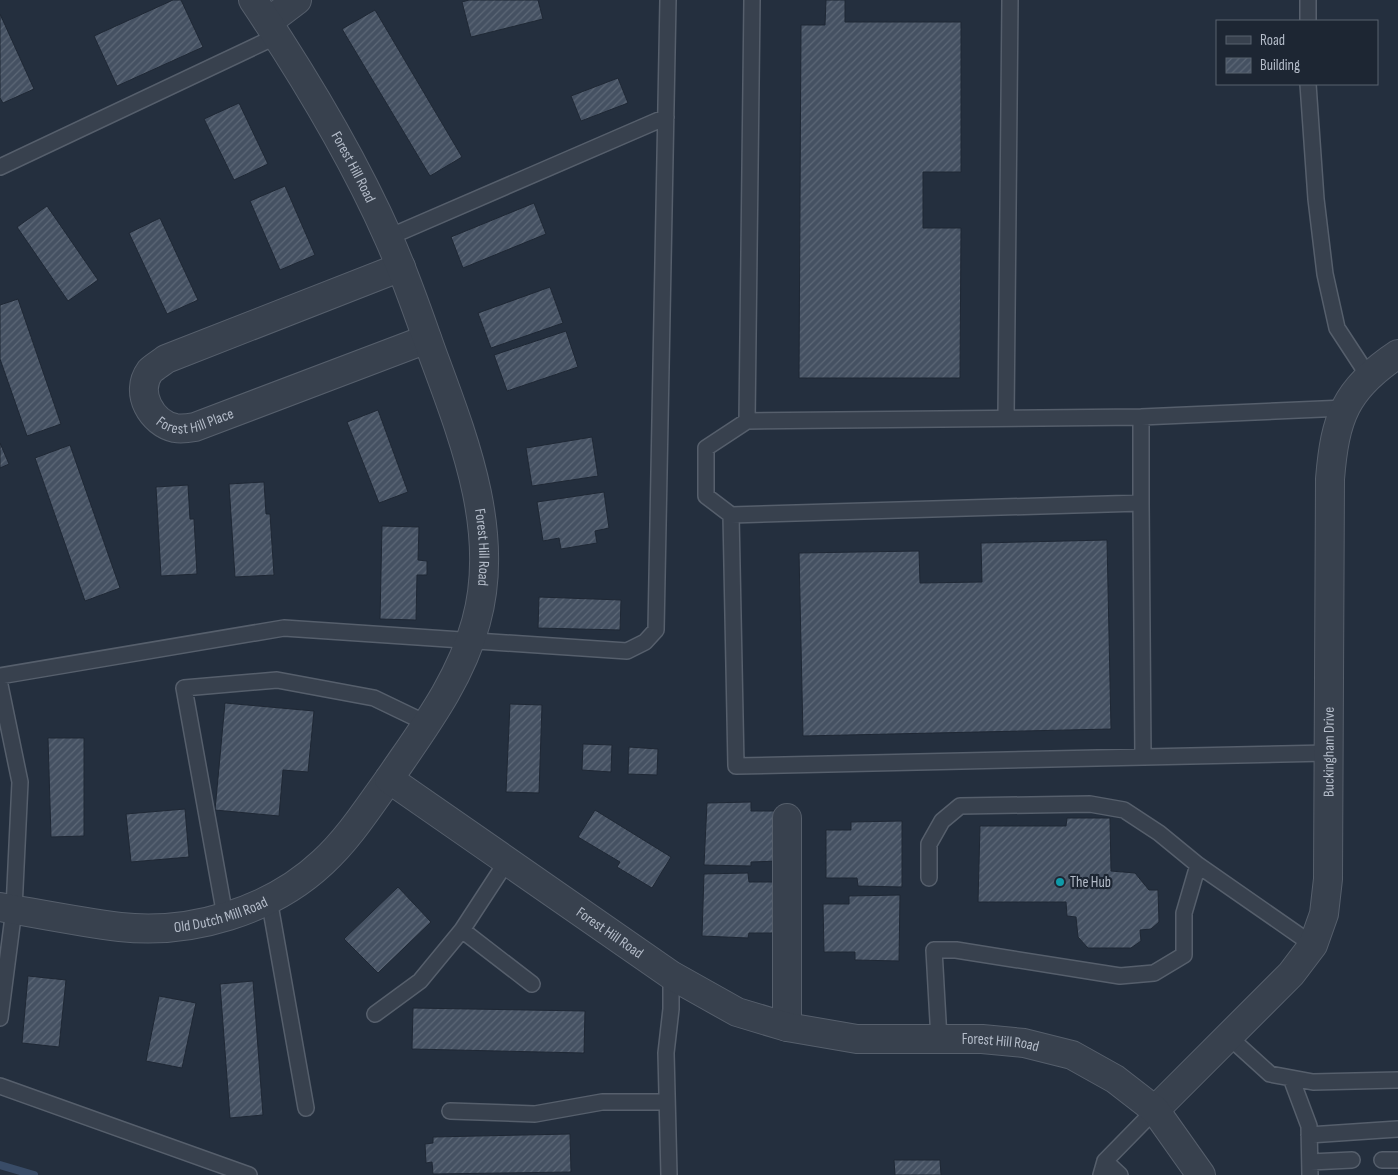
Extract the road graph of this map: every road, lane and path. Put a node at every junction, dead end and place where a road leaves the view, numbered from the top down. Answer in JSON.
{"nodes":[{"id":1,"x":297,"y":0,"type":"edge"},
{"id":2,"x":668,"y":0,"type":"edge"},
{"id":3,"x":752,"y":0,"type":"edge"},
{"id":4,"x":1010,"y":0,"type":"edge"},
{"id":5,"x":1308,"y":0,"type":"edge"},
{"id":6,"x":266,"y":19,"type":"edge"},
{"id":7,"x":1308,"y":20,"type":"edge"},
{"id":8,"x":1308,"y":85,"type":"edge"},
{"id":9,"x":666,"y":118,"type":"junction"},
{"id":10,"x":0,"y":167,"type":"edge"},
{"id":11,"x":389,"y":237,"type":"junction"},
{"id":12,"x":401,"y":267,"type":"junction"},
{"id":13,"x":427,"y":339,"type":"junction"},
{"id":14,"x":1398,"y":354,"type":"edge"},
{"id":15,"x":1368,"y":377,"type":"junction"},
{"id":16,"x":1345,"y":408,"type":"junction"},
{"id":17,"x":1140,"y":417,"type":"junction"},
{"id":18,"x":1006,"y":418,"type":"junction"},
{"id":19,"x":747,"y":421,"type":"junction"},
{"id":20,"x":1140,"y":503,"type":"junction"},
{"id":21,"x":731,"y":514,"type":"junction"},
{"id":22,"x":471,"y":640,"type":"junction"},
{"id":23,"x":0,"y":676,"type":"edge"},
{"id":24,"x":0,"y":686,"type":"edge"},
{"id":25,"x":426,"y":723,"type":"junction"},
{"id":26,"x":1328,"y":753,"type":"junction"},
{"id":27,"x":1143,"y":757,"type":"junction"},
{"id":28,"x":389,"y":779,"type":"junction"},
{"id":29,"x":787,"y":818,"type":"dead end"},
{"id":30,"x":507,"y":861,"type":"junction"},
{"id":31,"x":1198,"y":865,"type":"junction"},
{"id":32,"x":929,"y":878,"type":"dead end"},
{"id":33,"x":268,"y":899,"type":"junction"},
{"id":34,"x":7,"y":908,"type":"edge"},
{"id":35,"x":225,"y":916,"type":"junction"},
{"id":36,"x":462,"y":930,"type":"junction"},
{"id":37,"x":1313,"y":945,"type":"junction"},
{"id":38,"x":671,"y":974,"type":"junction"},
{"id":39,"x":532,"y":984,"type":"dead end"},
{"id":40,"x":374,"y":1014,"type":"dead end"},
{"id":41,"x":0,"y":1018,"type":"edge"},
{"id":42,"x":786,"y":1027,"type":"junction"},
{"id":43,"x":1228,"y":1036,"type":"junction"},
{"id":44,"x":939,"y":1039,"type":"junction"},
{"id":45,"x":1291,"y":1078,"type":"junction"},
{"id":46,"x":1398,"y":1080,"type":"edge"},
{"id":47,"x":0,"y":1086,"type":"edge"},
{"id":48,"x":667,"y":1102,"type":"junction"},
{"id":49,"x":306,"y":1108,"type":"dead end"},
{"id":50,"x":1155,"y":1110,"type":"junction"},
{"id":51,"x":450,"y":1112,"type":"dead end"},
{"id":52,"x":1398,"y":1129,"type":"edge"},
{"id":53,"x":1309,"y":1135,"type":"junction"},
{"id":54,"x":1352,"y":1160,"type":"dead end"},
{"id":55,"x":1382,"y":1160,"type":"dead end"},
{"id":56,"x":1398,"y":1160,"type":"edge"},
{"id":57,"x":1103,"y":1168,"type":"edge"},
{"id":58,"x":1310,"y":1169,"type":"edge"},
{"id":59,"x":249,"y":1175,"type":"edge"},
{"id":60,"x":669,"y":1175,"type":"edge"},
{"id":61,"x":1120,"y":1175,"type":"edge"},
{"id":62,"x":1200,"y":1175,"type":"edge"}],
"edges":[{"from":1,"to":6,"type":"street"},
{"from":2,"to":9,"type":"lane"},
{"from":3,"to":19,"type":"lane"},
{"from":4,"to":18,"type":"lane"},
{"from":5,"to":7,"type":"lane"},
{"from":6,"to":10,"type":"lane"},
{"from":6,"to":11,"type":"street","name":"Forest Hill Road"},
{"from":8,"to":15,"type":"lane"},
{"from":9,"to":11,"type":"lane"},
{"from":9,"to":22,"type":"lane"},
{"from":11,"to":12,"type":"street","name":"Forest Hill Road"},
{"from":12,"to":13,"type":"street","name":"Forest Hill Road"},
{"from":12,"to":13,"type":"street","name":"Forest Hill Place"},
{"from":13,"to":22,"type":"street","name":"Forest Hill Road"},
{"from":14,"to":15,"type":"street","name":"Buckingham Drive"},
{"from":15,"to":16,"type":"street","name":"Buckingham Drive"},
{"from":16,"to":17,"type":"lane"},
{"from":16,"to":26,"type":"street","name":"Buckingham Drive"},
{"from":17,"to":18,"type":"lane"},
{"from":17,"to":20,"type":"lane"},
{"from":18,"to":19,"type":"lane"},
{"from":19,"to":21,"type":"lane"},
{"from":20,"to":21,"type":"lane"},
{"from":20,"to":27,"type":"lane"},
{"from":21,"to":27,"type":"lane"},
{"from":22,"to":23,"type":"lane"},
{"from":22,"to":25,"type":"street","name":"Forest Hill Road"},
{"from":24,"to":34,"type":"lane"},
{"from":25,"to":28,"type":"street","name":"Forest Hill Road"},
{"from":25,"to":35,"type":"lane"},
{"from":26,"to":27,"type":"lane"},
{"from":26,"to":37,"type":"street","name":"Buckingham Drive"},
{"from":28,"to":30,"type":"street","name":"Forest Hill Road"},
{"from":28,"to":33,"type":"street","name":"Old Dutch Mill Road"},
{"from":29,"to":42,"type":"street"},
{"from":30,"to":36,"type":"lane"},
{"from":30,"to":38,"type":"street","name":"Forest Hill Road"},
{"from":31,"to":32,"type":"lane"},
{"from":31,"to":37,"type":"lane"},
{"from":31,"to":44,"type":"lane"},
{"from":33,"to":35,"type":"street","name":"Old Dutch Mill Road"},
{"from":33,"to":49,"type":"lane"},
{"from":34,"to":35,"type":"street","name":"Old Dutch Mill Road"},
{"from":34,"to":41,"type":"lane"},
{"from":36,"to":39,"type":"lane"},
{"from":36,"to":40,"type":"lane"},
{"from":37,"to":43,"type":"street","name":"Buckingham Drive"},
{"from":38,"to":42,"type":"street","name":"Forest Hill Road"},
{"from":38,"to":48,"type":"lane"},
{"from":42,"to":44,"type":"street","name":"Forest Hill Road"},
{"from":43,"to":45,"type":"lane"},
{"from":43,"to":50,"type":"street","name":"Buckingham Drive"},
{"from":44,"to":50,"type":"street","name":"Forest Hill Road"},
{"from":45,"to":46,"type":"lane"},
{"from":45,"to":53,"type":"lane"},
{"from":47,"to":59,"type":"lane"},
{"from":48,"to":51,"type":"lane"},
{"from":48,"to":60,"type":"lane"},
{"from":50,"to":57,"type":"lane"},
{"from":50,"to":62,"type":"street","name":"Forest Hill Road"},
{"from":52,"to":53,"type":"lane"},
{"from":53,"to":58,"type":"lane"},
{"from":54,"to":58,"type":"lane"},
{"from":55,"to":56,"type":"lane"},
{"from":57,"to":61,"type":"lane"}]}
